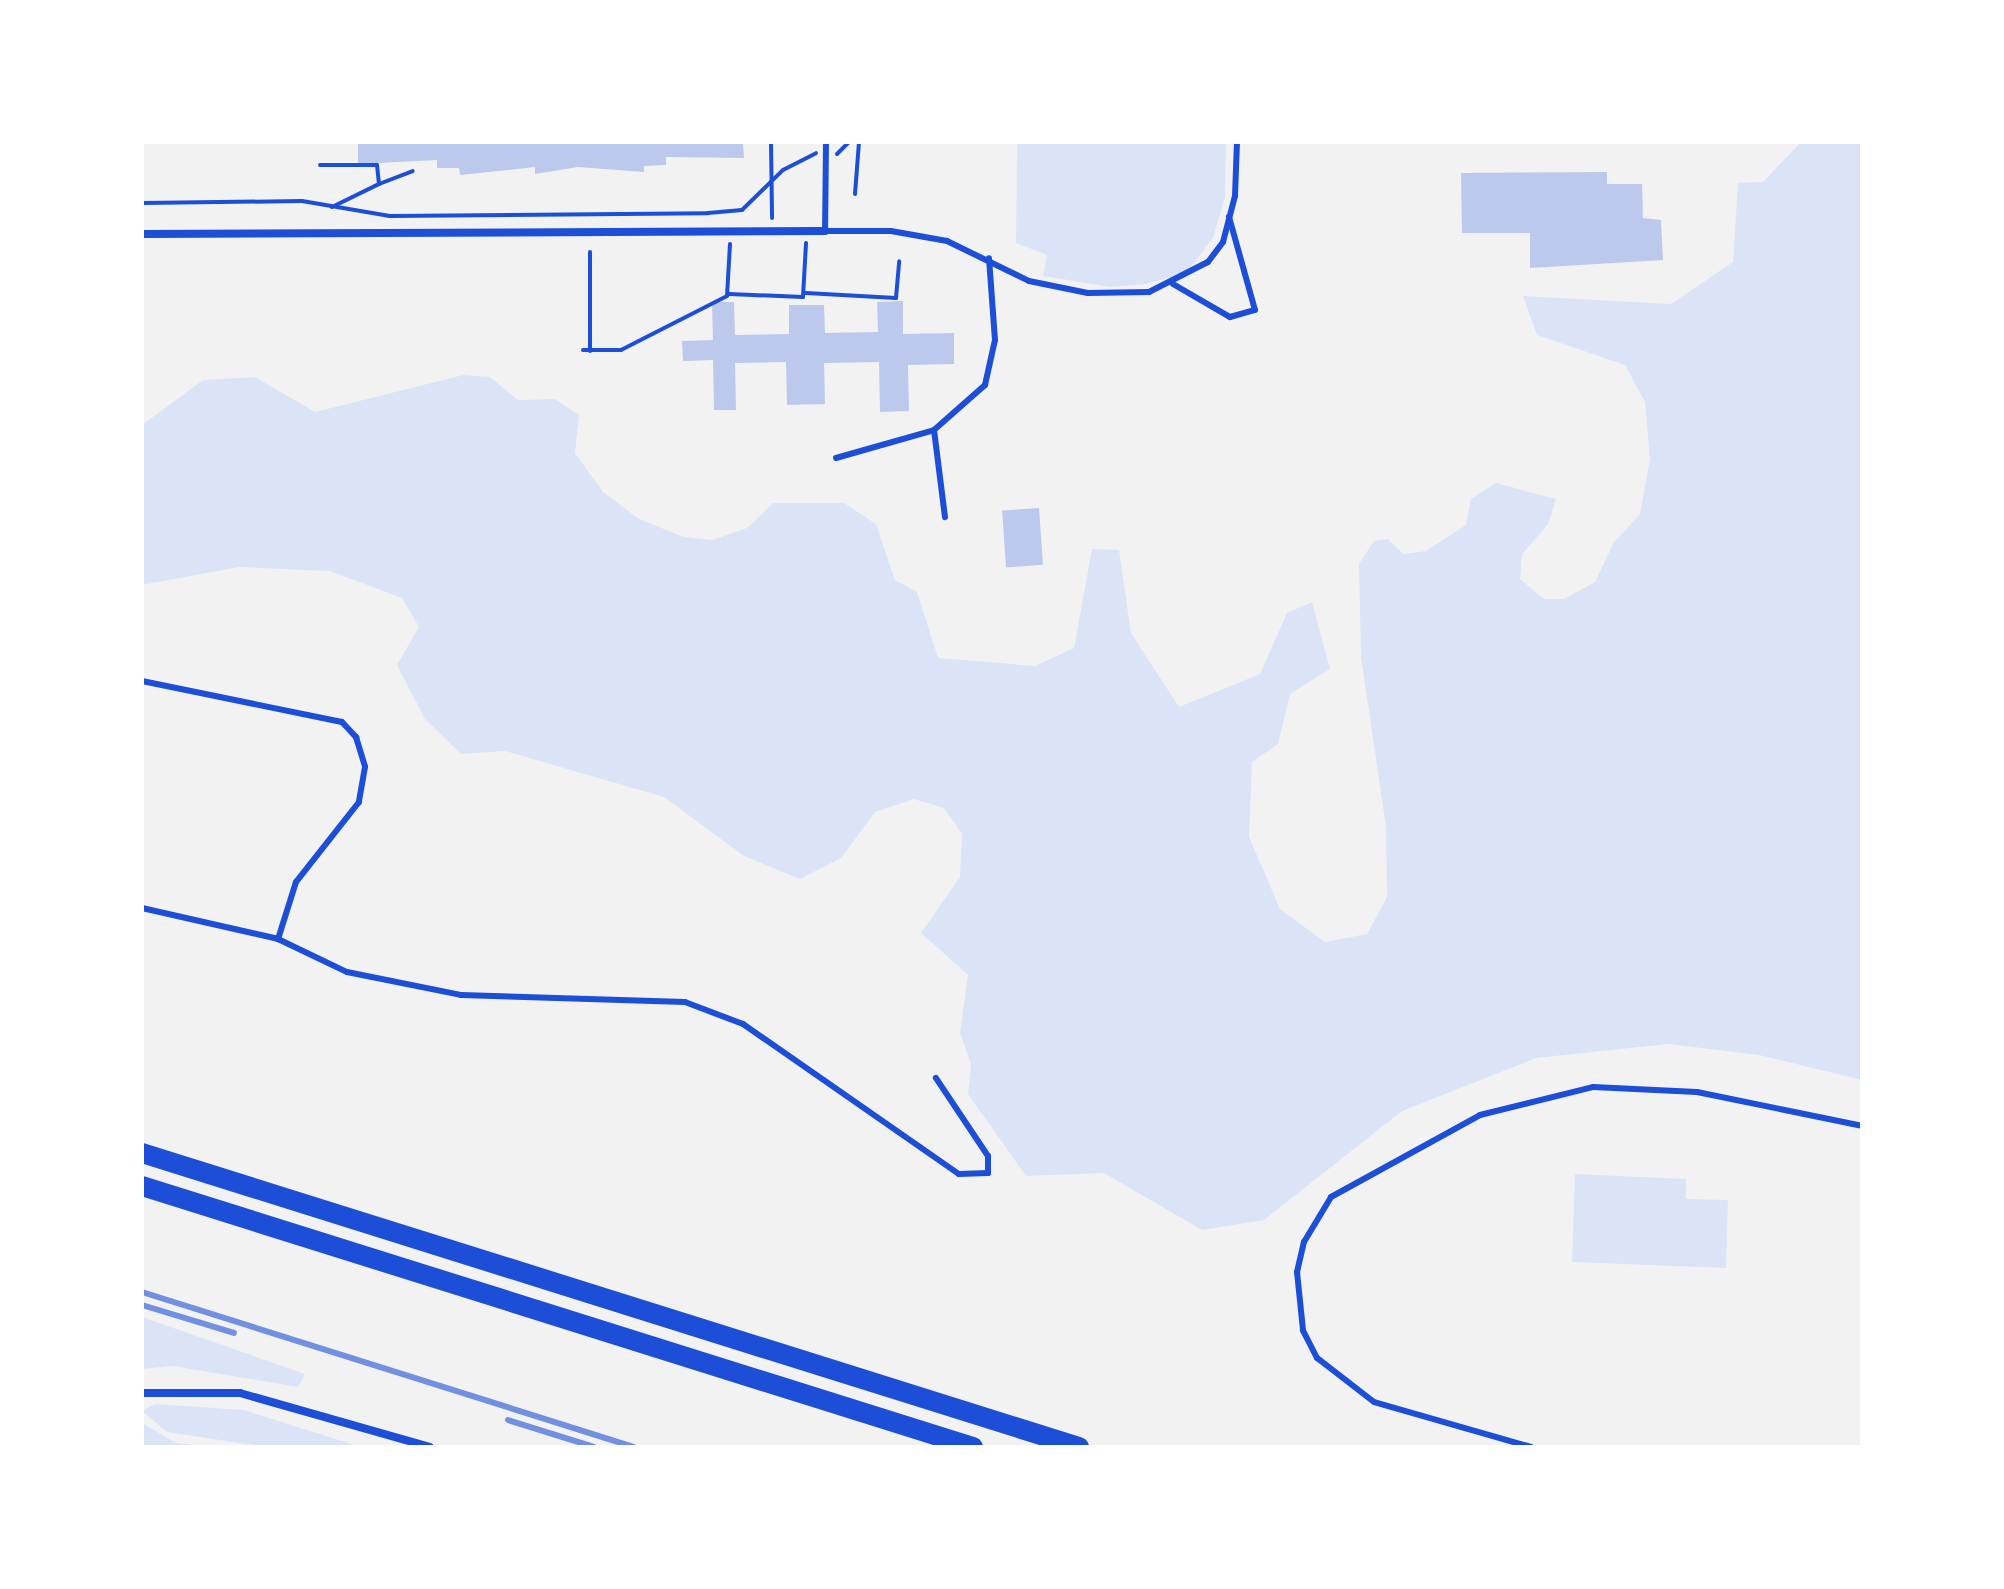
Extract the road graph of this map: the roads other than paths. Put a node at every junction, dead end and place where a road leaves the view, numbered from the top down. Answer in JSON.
{"nodes":[{"id":1,"x":1237,"y":142,"type":"edge"},
{"id":2,"x":826,"y":146,"type":"edge"},
{"id":3,"x":1229,"y":217,"type":"junction"},
{"id":4,"x":825,"y":231,"type":"junction"},
{"id":5,"x":142,"y":234,"type":"edge"},
{"id":6,"x":989,"y":258,"type":"junction"},
{"id":7,"x":1173,"y":284,"type":"junction"},
{"id":8,"x":934,"y":430,"type":"junction"},
{"id":9,"x":836,"y":458,"type":"dead end"},
{"id":10,"x":945,"y":517,"type":"dead end"},
{"id":11,"x":142,"y":681,"type":"edge"},
{"id":12,"x":142,"y":908,"type":"edge"},
{"id":13,"x":278,"y":939,"type":"junction"},
{"id":14,"x":936,"y":1078,"type":"dead end"},
{"id":15,"x":1862,"y":1126,"type":"edge"},
{"id":16,"x":142,"y":1153,"type":"edge"},
{"id":17,"x":142,"y":1186,"type":"edge"},
{"id":18,"x":142,"y":1393,"type":"edge"},
{"id":19,"x":429,"y":1447,"type":"edge"},
{"id":20,"x":973,"y":1447,"type":"edge"},
{"id":21,"x":1079,"y":1447,"type":"edge"},
{"id":22,"x":1531,"y":1447,"type":"edge"}],
"edges":[{"from":1,"to":3,"type":"lane"},
{"from":2,"to":4,"type":"lane"},
{"from":3,"to":7,"type":"lane"},
{"from":3,"to":7,"type":"lane"},
{"from":4,"to":5,"type":"street"},
{"from":4,"to":6,"type":"lane"},
{"from":6,"to":7,"type":"lane"},
{"from":6,"to":8,"type":"lane"},
{"from":8,"to":9,"type":"lane"},
{"from":8,"to":10,"type":"lane"},
{"from":11,"to":13,"type":"lane"},
{"from":12,"to":13,"type":"lane"},
{"from":13,"to":14,"type":"lane"},
{"from":15,"to":22,"type":"lane"},
{"from":16,"to":21,"type":"main road"},
{"from":17,"to":20,"type":"main road"},
{"from":18,"to":19,"type":"street"}]}
